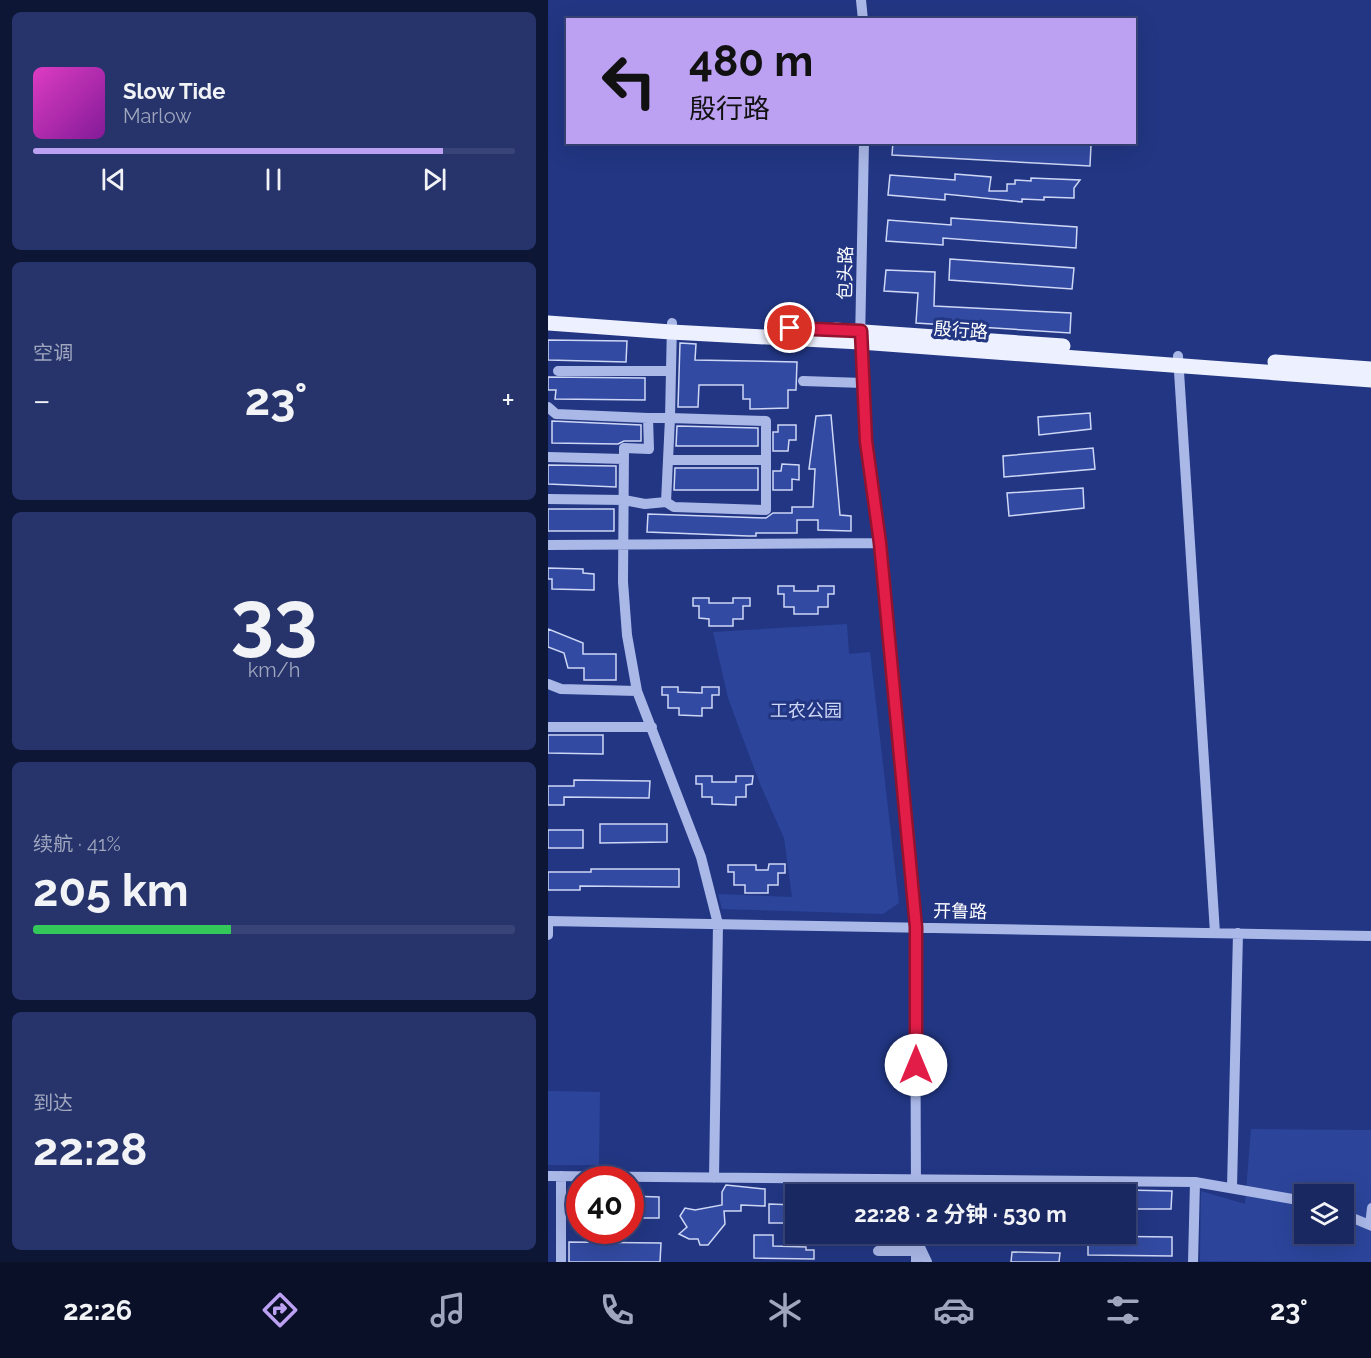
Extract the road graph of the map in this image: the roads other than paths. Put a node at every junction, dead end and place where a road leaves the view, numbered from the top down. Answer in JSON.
{"nodes":[{"id":1,"x":861,"y":0,"type":"edge"},
{"id":2,"x":863,"y":18,"type":"edge"},
{"id":3,"x":864,"y":144,"type":"edge"},
{"id":4,"x":548,"y":314,"type":"edge"},
{"id":5,"x":548,"y":323,"type":"edge"},
{"id":6,"x":672,"y":328,"type":"junction"},
{"id":7,"x":861,"y":337,"type":"junction"},
{"id":8,"x":1177,"y":361,"type":"junction"},
{"id":9,"x":1372,"y":369,"type":"edge"},
{"id":10,"x":558,"y":371,"type":"dead end"},
{"id":11,"x":671,"y":371,"type":"junction"},
{"id":12,"x":1372,"y":380,"type":"edge"},
{"id":13,"x":803,"y":381,"type":"dead end"},
{"id":14,"x":863,"y":383,"type":"junction"},
{"id":15,"x":548,"y":407,"type":"edge"},
{"id":16,"x":648,"y":418,"type":"junction"},
{"id":17,"x":670,"y":418,"type":"junction"},
{"id":18,"x":548,"y":457,"type":"edge"},
{"id":19,"x":624,"y":459,"type":"junction"},
{"id":20,"x":668,"y":460,"type":"junction"},
{"id":21,"x":766,"y":460,"type":"junction"},
{"id":22,"x":548,"y":499,"type":"edge"},
{"id":23,"x":624,"y":500,"type":"junction"},
{"id":24,"x":666,"y":502,"type":"junction"},
{"id":25,"x":880,"y":543,"type":"junction"},
{"id":26,"x":548,"y":545,"type":"edge"},
{"id":27,"x":624,"y":545,"type":"junction"},
{"id":28,"x":548,"y":684,"type":"edge"},
{"id":29,"x":637,"y":691,"type":"junction"},
{"id":30,"x":548,"y":727,"type":"edge"},
{"id":31,"x":652,"y":727,"type":"junction"},
{"id":32,"x":548,"y":921,"type":"edge"},
{"id":33,"x":718,"y":924,"type":"junction"},
{"id":34,"x":916,"y":927,"type":"junction"},
{"id":35,"x":1215,"y":933,"type":"junction"},
{"id":36,"x":1238,"y":933,"type":"junction"},
{"id":37,"x":548,"y":935,"type":"edge"},
{"id":38,"x":1372,"y":936,"type":"edge"},
{"id":39,"x":548,"y":1176,"type":"edge"},
{"id":40,"x":561,"y":1176,"type":"junction"},
{"id":41,"x":714,"y":1178,"type":"junction"},
{"id":42,"x":916,"y":1180,"type":"junction"},
{"id":43,"x":1194,"y":1182,"type":"junction"},
{"id":44,"x":916,"y":1184,"type":"edge"},
{"id":45,"x":1232,"y":1188,"type":"junction"},
{"id":46,"x":1294,"y":1199,"type":"edge"},
{"id":47,"x":1372,"y":1208,"type":"edge"},
{"id":48,"x":1354,"y":1218,"type":"edge"},
{"id":49,"x":1371,"y":1225,"type":"edge"},
{"id":50,"x":920,"y":1244,"type":"edge"},
{"id":51,"x":878,"y":1251,"type":"dead end"},
{"id":52,"x":916,"y":1257,"type":"edge"},
{"id":53,"x":561,"y":1262,"type":"edge"},
{"id":54,"x":927,"y":1262,"type":"edge"},
{"id":55,"x":1193,"y":1262,"type":"edge"}],
"edges":[{"from":1,"to":2,"type":"street"},
{"from":3,"to":7,"type":"street","name":"包头路"},
{"from":4,"to":6,"type":"main road","name":"殷行路"},
{"from":5,"to":6,"type":"main road","name":"殷行路"},
{"from":6,"to":7,"type":"main road","name":"殷行路"},
{"from":6,"to":7,"type":"main road","name":"殷行路"},
{"from":6,"to":11,"type":"street"},
{"from":7,"to":8,"type":"main road","name":"殷行路"},
{"from":7,"to":14,"type":"street","name":"包头路"},
{"from":8,"to":9,"type":"main road","name":"殷行路"},
{"from":8,"to":12,"type":"main road","name":"殷行路"},
{"from":8,"to":35,"type":"street"},
{"from":10,"to":11,"type":"street"},
{"from":11,"to":17,"type":"street"},
{"from":13,"to":14,"type":"street"},
{"from":14,"to":25,"type":"street","name":"包头路"},
{"from":15,"to":16,"type":"street"},
{"from":16,"to":17,"type":"street"},
{"from":16,"to":19,"type":"street"},
{"from":17,"to":20,"type":"street"},
{"from":17,"to":21,"type":"street"},
{"from":18,"to":19,"type":"street"},
{"from":19,"to":23,"type":"street"},
{"from":20,"to":21,"type":"street"},
{"from":20,"to":24,"type":"street"},
{"from":21,"to":24,"type":"street"},
{"from":22,"to":23,"type":"street"},
{"from":23,"to":24,"type":"street"},
{"from":23,"to":27,"type":"street"},
{"from":25,"to":27,"type":"street"},
{"from":25,"to":34,"type":"street","name":"包头路"},
{"from":26,"to":27,"type":"street"},
{"from":27,"to":29,"type":"street"},
{"from":28,"to":29,"type":"street"},
{"from":29,"to":31,"type":"street"},
{"from":30,"to":31,"type":"street"},
{"from":31,"to":33,"type":"street"},
{"from":32,"to":33,"type":"street","name":"开鲁路"},
{"from":32,"to":37,"type":"street"},
{"from":33,"to":34,"type":"street","name":"开鲁路"},
{"from":33,"to":41,"type":"street"},
{"from":34,"to":35,"type":"street","name":"开鲁路"},
{"from":34,"to":42,"type":"street","name":"包头路"},
{"from":35,"to":36,"type":"street","name":"开鲁路"},
{"from":36,"to":38,"type":"street","name":"开鲁路"},
{"from":36,"to":45,"type":"street"},
{"from":39,"to":40,"type":"street"},
{"from":40,"to":41,"type":"street"},
{"from":40,"to":53,"type":"street"},
{"from":41,"to":42,"type":"street"},
{"from":42,"to":43,"type":"street"},
{"from":42,"to":44,"type":"street","name":"包头路"},
{"from":43,"to":45,"type":"street"},
{"from":43,"to":55,"type":"street"},
{"from":45,"to":46,"type":"street"},
{"from":47,"to":49,"type":"street"},
{"from":48,"to":49,"type":"street"},
{"from":50,"to":54,"type":"street"},
{"from":51,"to":52,"type":"street"}]}
